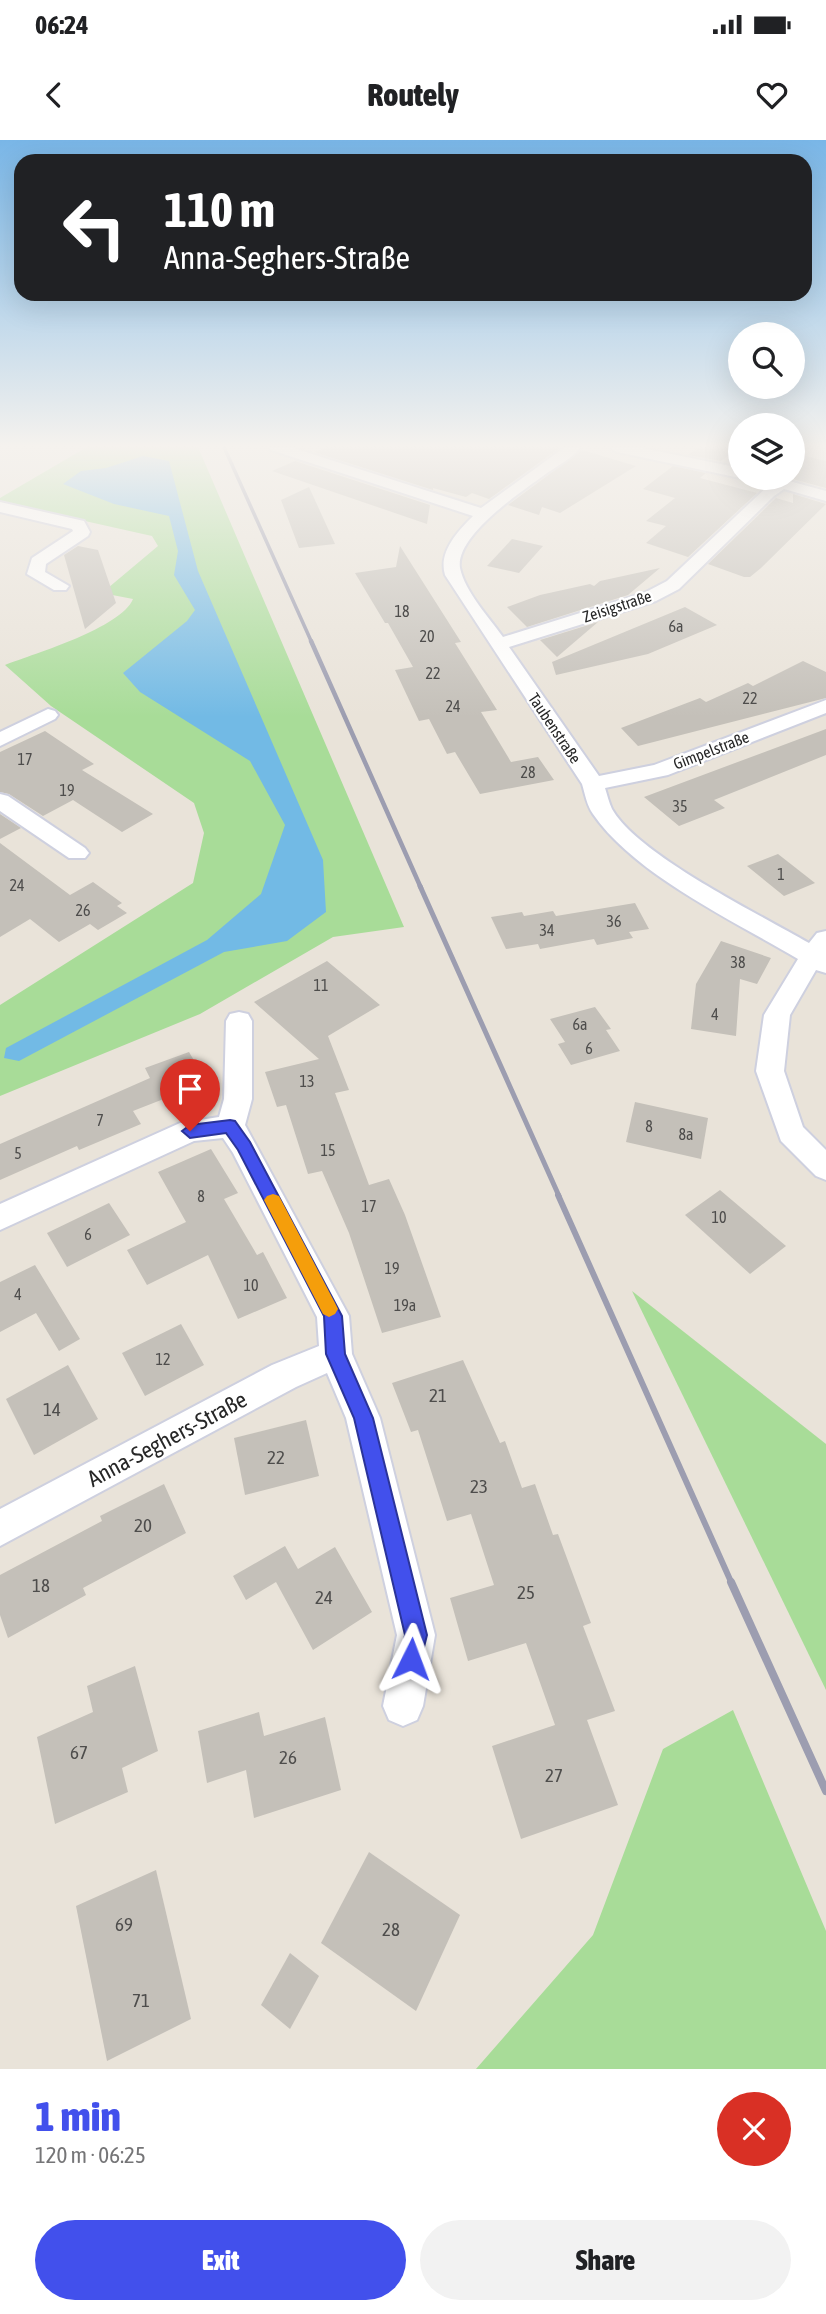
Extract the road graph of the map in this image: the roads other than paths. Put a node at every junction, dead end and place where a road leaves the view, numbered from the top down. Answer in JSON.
{"nodes":[{"id":1,"x":75,"y":537,"type":"edge"},
{"id":2,"x":467,"y":537,"type":"edge"},
{"id":3,"x":725,"y":537,"type":"edge"},
{"id":4,"x":60,"y":586,"type":"dead end"},
{"id":5,"x":498,"y":644,"type":"junction"},
{"id":6,"x":826,"y":705,"type":"edge"},
{"id":7,"x":48,"y":715,"type":"dead end"},
{"id":8,"x":0,"y":740,"type":"edge"},
{"id":9,"x":593,"y":784,"type":"junction"},
{"id":10,"x":0,"y":802,"type":"edge"},
{"id":11,"x":77,"y":853,"type":"dead end"},
{"id":12,"x":821,"y":953,"type":"edge"},
{"id":13,"x":239,"y":1021,"type":"dead end"},
{"id":14,"x":230,"y":1126,"type":"junction"},
{"id":15,"x":826,"y":1168,"type":"edge"},
{"id":16,"x":0,"y":1219,"type":"edge"},
{"id":17,"x":336,"y":1354,"type":"junction"},
{"id":18,"x":0,"y":1528,"type":"edge"},
{"id":19,"x":403,"y":1706,"type":"dead end"}],
"edges":[{"from":1,"to":4,"type":"street"},
{"from":2,"to":5,"type":"street","name":"Taubenstraße"},
{"from":3,"to":5,"type":"street","name":"Zeisigstraße"},
{"from":5,"to":9,"type":"street","name":"Taubenstraße"},
{"from":6,"to":9,"type":"street","name":"Gimpelstraße"},
{"from":7,"to":8,"type":"street"},
{"from":9,"to":12,"type":"street","name":"Taubenstraße"},
{"from":10,"to":11,"type":"street"},
{"from":12,"to":15,"type":"street"},
{"from":13,"to":14,"type":"street"},
{"from":14,"to":16,"type":"street"},
{"from":14,"to":17,"type":"street"},
{"from":17,"to":18,"type":"street","name":"Anna-Seghers-Straße"},
{"from":17,"to":19,"type":"street"}]}
